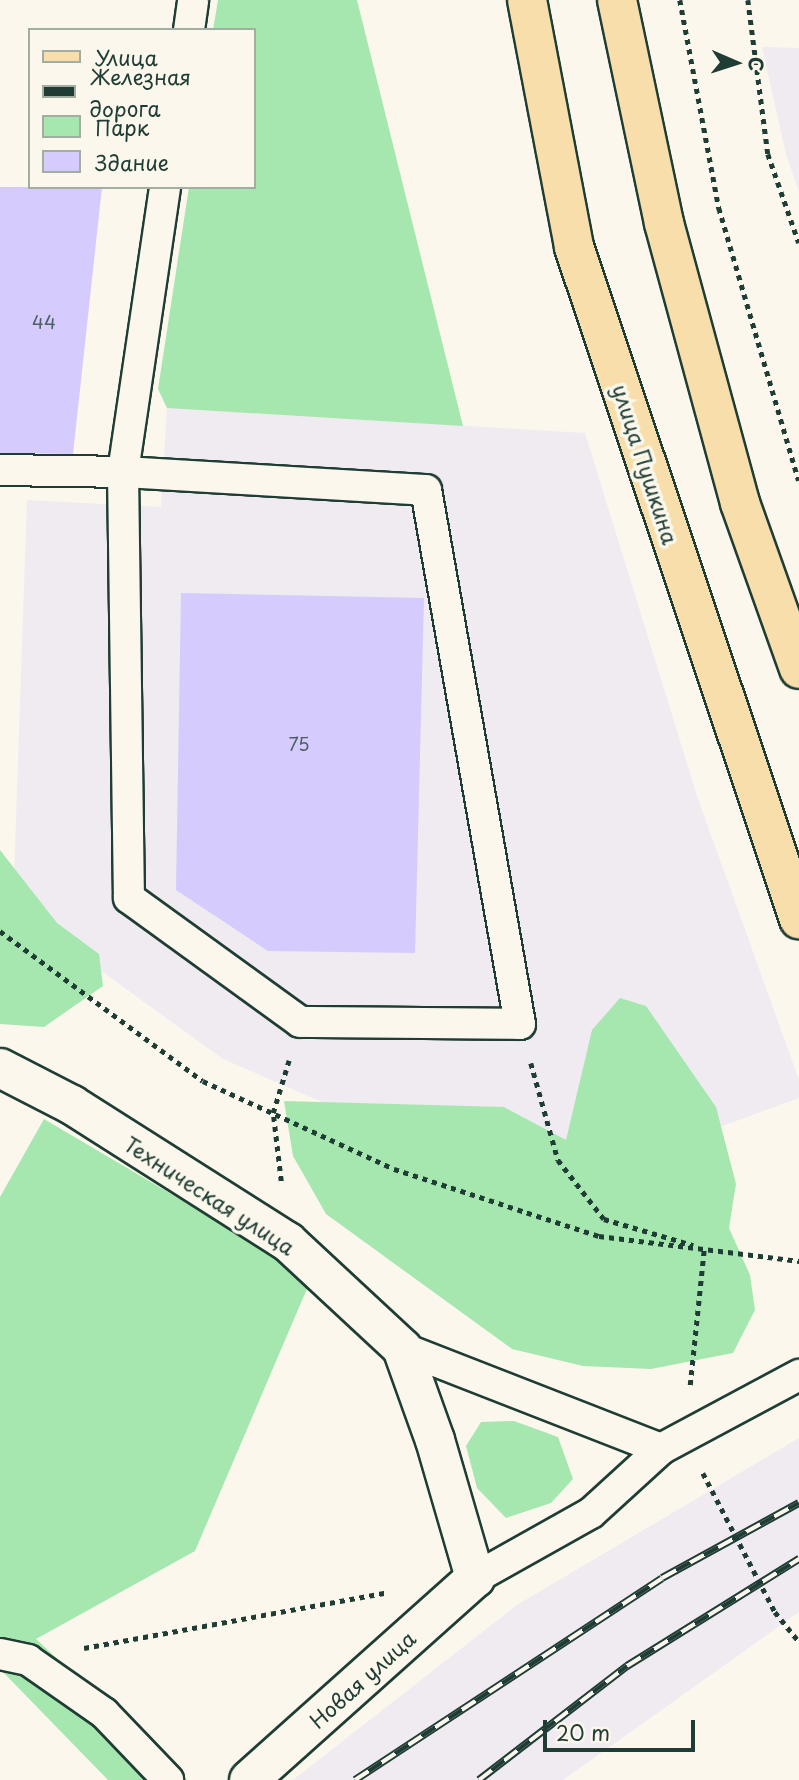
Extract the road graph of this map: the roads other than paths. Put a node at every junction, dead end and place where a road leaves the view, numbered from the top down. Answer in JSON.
{"nodes":[{"id":1,"x":193,"y":0,"type":"edge"},
{"id":2,"x":527,"y":0,"type":"edge"},
{"id":3,"x":617,"y":0,"type":"edge"},
{"id":4,"x":189,"y":28,"type":"edge"},
{"id":5,"x":165,"y":189,"type":"edge"},
{"id":6,"x":0,"y":470,"type":"edge"},
{"id":7,"x":123,"y":472,"type":"junction"},
{"id":8,"x":799,"y":669,"type":"edge"},
{"id":9,"x":799,"y":919,"type":"edge"},
{"id":10,"x":0,"y":1068,"type":"edge"},
{"id":11,"x":402,"y":1348,"type":"junction"},
{"id":12,"x":799,"y":1375,"type":"edge"},
{"id":13,"x":672,"y":1442,"type":"junction"},
{"id":14,"x":475,"y":1578,"type":"junction"},
{"id":15,"x":14,"y":1657,"type":"edge"},
{"id":16,"x":168,"y":1780,"type":"edge"},
{"id":17,"x":248,"y":1780,"type":"edge"}],
"edges":[{"from":1,"to":4,"type":"lane"},
{"from":2,"to":9,"type":"main road","name":"улица Пушкина"},
{"from":3,"to":8,"type":"main road"},
{"from":5,"to":7,"type":"lane"},
{"from":6,"to":7,"type":"lane"},
{"from":7,"to":7,"type":"lane"},
{"from":10,"to":11,"type":"street","name":"Техническая улица"},
{"from":11,"to":13,"type":"lane"},
{"from":11,"to":14,"type":"street"},
{"from":12,"to":13,"type":"lane"},
{"from":13,"to":14,"type":"lane"},
{"from":14,"to":17,"type":"street","name":"Новая улица"},
{"from":15,"to":16,"type":"lane"}]}
